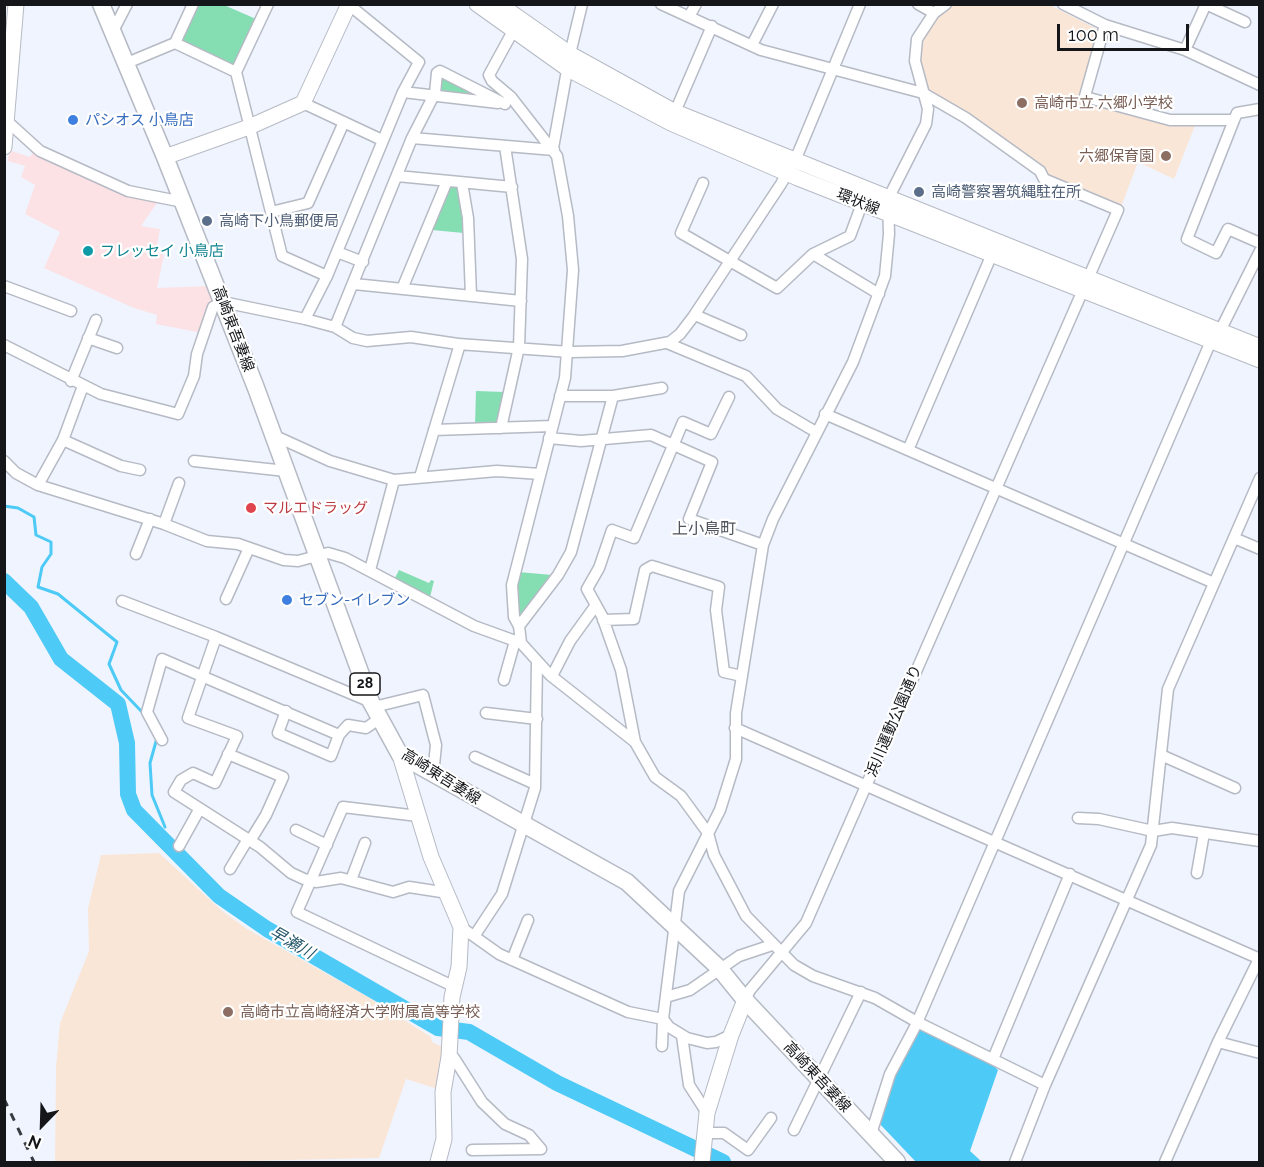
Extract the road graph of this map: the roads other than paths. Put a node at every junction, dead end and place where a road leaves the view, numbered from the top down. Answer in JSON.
{"nodes":[{"id":1,"x":16,"y":4,"type":"edge"},
{"id":2,"x":100,"y":4,"type":"edge"},
{"id":3,"x":127,"y":4,"type":"edge"},
{"id":4,"x":193,"y":4,"type":"edge"},
{"id":5,"x":268,"y":4,"type":"edge"},
{"id":6,"x":477,"y":4,"type":"edge"},
{"id":7,"x":499,"y":4,"type":"edge"},
{"id":8,"x":582,"y":4,"type":"edge"},
{"id":9,"x":661,"y":4,"type":"edge"},
{"id":10,"x":696,"y":4,"type":"edge"},
{"id":11,"x":773,"y":4,"type":"edge"},
{"id":12,"x":860,"y":4,"type":"edge"},
{"id":13,"x":918,"y":4,"type":"edge"},
{"id":14,"x":946,"y":4,"type":"edge"},
{"id":15,"x":348,"y":5,"type":"edge"},
{"id":16,"x":1065,"y":5,"type":"edge"},
{"id":17,"x":1207,"y":5,"type":"edge"},
{"id":18,"x":934,"y":13,"type":"junction"},
{"id":19,"x":690,"y":15,"type":"junction"},
{"id":20,"x":1245,"y":22,"type":"dead end"},
{"id":21,"x":1105,"y":25,"type":"junction"},
{"id":22,"x":712,"y":26,"type":"junction"},
{"id":23,"x":113,"y":32,"type":"junction"},
{"id":24,"x":513,"y":32,"type":"junction"},
{"id":25,"x":175,"y":43,"type":"junction"},
{"id":26,"x":752,"y":45,"type":"junction"},
{"id":27,"x":1185,"y":50,"type":"junction"},
{"id":28,"x":569,"y":61,"type":"junction"},
{"id":29,"x":127,"y":63,"type":"junction"},
{"id":30,"x":833,"y":70,"type":"junction"},
{"id":31,"x":236,"y":72,"type":"junction"},
{"id":32,"x":1260,"y":85,"type":"edge"},
{"id":33,"x":403,"y":92,"type":"junction"},
{"id":34,"x":923,"y":93,"type":"junction"},
{"id":35,"x":432,"y":97,"type":"junction"},
{"id":36,"x":303,"y":103,"type":"junction"},
{"id":37,"x":505,"y":104,"type":"junction"},
{"id":38,"x":519,"y":108,"type":"junction"},
{"id":39,"x":1260,"y":110,"type":"edge"},
{"id":40,"x":675,"y":112,"type":"junction"},
{"id":41,"x":7,"y":120,"type":"edge"},
{"id":42,"x":1234,"y":120,"type":"junction"},
{"id":43,"x":344,"y":122,"type":"junction"},
{"id":44,"x":249,"y":126,"type":"junction"},
{"id":45,"x":412,"y":138,"type":"junction"},
{"id":46,"x":382,"y":140,"type":"junction"},
{"id":47,"x":505,"y":146,"type":"junction"},
{"id":48,"x":4,"y":147,"type":"edge"},
{"id":49,"x":553,"y":149,"type":"junction"},
{"id":50,"x":165,"y":157,"type":"junction"},
{"id":51,"x":790,"y":167,"type":"junction"},
{"id":52,"x":397,"y":176,"type":"junction"},
{"id":53,"x":447,"y":181,"type":"junction"},
{"id":54,"x":462,"y":183,"type":"junction"},
{"id":55,"x":703,"y":183,"type":"dead end"},
{"id":56,"x":512,"y":187,"type":"junction"},
{"id":57,"x":183,"y":202,"type":"junction"},
{"id":58,"x":888,"y":206,"type":"junction"},
{"id":59,"x":860,"y":209,"type":"dead end"},
{"id":60,"x":271,"y":212,"type":"junction"},
{"id":61,"x":1260,"y":243,"type":"edge"},
{"id":62,"x":1260,"y":251,"type":"edge"},
{"id":63,"x":336,"y":252,"type":"junction"},
{"id":64,"x":813,"y":254,"type":"junction"},
{"id":65,"x":992,"y":254,"type":"junction"},
{"id":66,"x":728,"y":260,"type":"junction"},
{"id":67,"x":363,"y":262,"type":"junction"},
{"id":68,"x":1248,"y":274,"type":"junction"},
{"id":69,"x":327,"y":276,"type":"junction"},
{"id":70,"x":1260,"y":279,"type":"edge"},
{"id":71,"x":354,"y":284,"type":"junction"},
{"id":72,"x":1084,"y":284,"type":"junction"},
{"id":73,"x":4,"y":286,"type":"edge"},
{"id":74,"x":402,"y":289,"type":"junction"},
{"id":75,"x":879,"y":294,"type":"junction"},
{"id":76,"x":471,"y":296,"type":"junction"},
{"id":77,"x":223,"y":302,"type":"junction"},
{"id":78,"x":521,"y":302,"type":"junction"},
{"id":79,"x":71,"y":311,"type":"dead end"},
{"id":80,"x":695,"y":315,"type":"junction"},
{"id":81,"x":305,"y":319,"type":"junction"},
{"id":82,"x":96,"y":320,"type":"dead end"},
{"id":83,"x":335,"y":327,"type":"junction"},
{"id":84,"x":741,"y":335,"type":"dead end"},
{"id":85,"x":1215,"y":336,"type":"junction"},
{"id":86,"x":88,"y":338,"type":"junction"},
{"id":87,"x":667,"y":343,"type":"junction"},
{"id":88,"x":460,"y":344,"type":"junction"},
{"id":89,"x":4,"y":345,"type":"edge"},
{"id":90,"x":1260,"y":347,"type":"edge"},
{"id":91,"x":117,"y":348,"type":"dead end"},
{"id":92,"x":519,"y":348,"type":"junction"},
{"id":93,"x":569,"y":352,"type":"junction"},
{"id":94,"x":1260,"y":360,"type":"edge"},
{"id":95,"x":71,"y":381,"type":"junction"},
{"id":96,"x":83,"y":386,"type":"junction"},
{"id":97,"x":662,"y":388,"type":"dead end"},
{"id":98,"x":560,"y":396,"type":"junction"},
{"id":99,"x":613,"y":396,"type":"junction"},
{"id":100,"x":729,"y":397,"type":"dead end"},
{"id":101,"x":825,"y":414,"type":"junction"},
{"id":102,"x":552,"y":426,"type":"junction"},
{"id":103,"x":501,"y":428,"type":"junction"},
{"id":104,"x":434,"y":430,"type":"junction"},
{"id":105,"x":816,"y":432,"type":"junction"},
{"id":106,"x":273,"y":435,"type":"junction"},
{"id":107,"x":549,"y":438,"type":"junction"},
{"id":108,"x":63,"y":440,"type":"junction"},
{"id":109,"x":601,"y":440,"type":"junction"},
{"id":110,"x":674,"y":443,"type":"junction"},
{"id":111,"x":908,"y":450,"type":"junction"},
{"id":112,"x":4,"y":461,"type":"edge"},
{"id":113,"x":194,"y":461,"type":"dead end"},
{"id":114,"x":140,"y":470,"type":"dead end"},
{"id":115,"x":286,"y":471,"type":"junction"},
{"id":116,"x":540,"y":474,"type":"junction"},
{"id":117,"x":420,"y":477,"type":"junction"},
{"id":118,"x":1260,"y":478,"type":"edge"},
{"id":119,"x":394,"y":480,"type":"junction"},
{"id":120,"x":179,"y":483,"type":"dead end"},
{"id":121,"x":38,"y":485,"type":"junction"},
{"id":122,"x":996,"y":488,"type":"junction"},
{"id":123,"x":150,"y":519,"type":"junction"},
{"id":124,"x":164,"y":524,"type":"junction"},
{"id":125,"x":1234,"y":538,"type":"junction"},
{"id":126,"x":1123,"y":544,"type":"junction"},
{"id":127,"x":764,"y":545,"type":"junction"},
{"id":128,"x":249,"y":548,"type":"junction"},
{"id":129,"x":1260,"y":549,"type":"edge"},
{"id":130,"x":136,"y":554,"type":"dead end"},
{"id":131,"x":317,"y":557,"type":"junction"},
{"id":132,"x":370,"y":570,"type":"junction"},
{"id":133,"x":1214,"y":583,"type":"junction"},
{"id":134,"x":226,"y":599,"type":"dead end"},
{"id":135,"x":122,"y":601,"type":"dead end"},
{"id":136,"x":596,"y":605,"type":"junction"},
{"id":137,"x":603,"y":620,"type":"junction"},
{"id":138,"x":519,"y":626,"type":"junction"},
{"id":139,"x":216,"y":637,"type":"junction"},
{"id":140,"x":518,"y":642,"type":"junction"},
{"id":141,"x":537,"y":662,"type":"junction"},
{"id":142,"x":201,"y":675,"type":"junction"},
{"id":143,"x":552,"y":676,"type":"junction"},
{"id":144,"x":742,"y":676,"type":"junction"},
{"id":145,"x":504,"y":680,"type":"dead end"},
{"id":146,"x":375,"y":709,"type":"junction"},
{"id":147,"x":286,"y":711,"type":"junction"},
{"id":148,"x":486,"y":713,"type":"dead end"},
{"id":149,"x":537,"y":719,"type":"junction"},
{"id":150,"x":735,"y":728,"type":"junction"},
{"id":151,"x":339,"y":735,"type":"junction"},
{"id":152,"x":162,"y":740,"type":"dead end"},
{"id":153,"x":635,"y":742,"type":"junction"},
{"id":154,"x":228,"y":754,"type":"junction"},
{"id":155,"x":400,"y":755,"type":"junction"},
{"id":156,"x":1161,"y":755,"type":"junction"},
{"id":157,"x":476,"y":757,"type":"dead end"},
{"id":158,"x":433,"y":775,"type":"junction"},
{"id":159,"x":535,"y":784,"type":"junction"},
{"id":160,"x":866,"y":786,"type":"junction"},
{"id":161,"x":1235,"y":788,"type":"dead end"},
{"id":162,"x":199,"y":810,"type":"junction"},
{"id":163,"x":418,"y":816,"type":"junction"},
{"id":164,"x":1078,"y":818,"type":"dead end"},
{"id":165,"x":523,"y":824,"type":"junction"},
{"id":166,"x":296,"y":830,"type":"dead end"},
{"id":167,"x":1153,"y":831,"type":"junction"},
{"id":168,"x":708,"y":833,"type":"junction"},
{"id":169,"x":1204,"y":833,"type":"junction"},
{"id":170,"x":249,"y":840,"type":"junction"},
{"id":171,"x":994,"y":841,"type":"junction"},
{"id":172,"x":1260,"y":841,"type":"edge"},
{"id":173,"x":365,"y":843,"type":"dead end"},
{"id":174,"x":327,"y":845,"type":"junction"},
{"id":175,"x":179,"y":846,"type":"dead end"},
{"id":176,"x":230,"y":869,"type":"dead end"},
{"id":177,"x":1197,"y":873,"type":"dead end"},
{"id":178,"x":1070,"y":874,"type":"junction"},
{"id":179,"x":311,"y":880,"type":"junction"},
{"id":180,"x":351,"y":880,"type":"junction"},
{"id":181,"x":448,"y":893,"type":"junction"},
{"id":182,"x":1127,"y":900,"type":"junction"},
{"id":183,"x":528,"y":920,"type":"dead end"},
{"id":184,"x":673,"y":926,"type":"junction"},
{"id":185,"x":460,"y":927,"type":"junction"},
{"id":186,"x":475,"y":935,"type":"junction"},
{"id":187,"x":772,"y":945,"type":"junction"},
{"id":188,"x":782,"y":953,"type":"junction"},
{"id":189,"x":1259,"y":958,"type":"edge"},
{"id":190,"x":512,"y":960,"type":"junction"},
{"id":191,"x":719,"y":968,"type":"junction"},
{"id":192,"x":455,"y":987,"type":"junction"},
{"id":193,"x":861,"y":992,"type":"junction"},
{"id":194,"x":666,"y":997,"type":"junction"},
{"id":195,"x":745,"y":1000,"type":"junction"},
{"id":196,"x":663,"y":1018,"type":"junction"},
{"id":197,"x":917,"y":1022,"type":"junction"},
{"id":198,"x":731,"y":1035,"type":"junction"},
{"id":199,"x":682,"y":1036,"type":"junction"},
{"id":200,"x":1218,"y":1042,"type":"junction"},
{"id":201,"x":662,"y":1046,"type":"dead end"},
{"id":202,"x":1260,"y":1053,"type":"edge"},
{"id":203,"x":449,"y":1056,"type":"junction"},
{"id":204,"x":993,"y":1059,"type":"junction"},
{"id":205,"x":820,"y":1080,"type":"junction"},
{"id":206,"x":1045,"y":1085,"type":"junction"},
{"id":207,"x":707,"y":1113,"type":"junction"},
{"id":208,"x":771,"y":1118,"type":"dead end"},
{"id":209,"x":794,"y":1130,"type":"dead end"},
{"id":210,"x":871,"y":1134,"type":"junction"},
{"id":211,"x":704,"y":1139,"type":"junction"},
{"id":212,"x":472,"y":1150,"type":"dead end"},
{"id":213,"x":515,"y":1150,"type":"junction"},
{"id":214,"x":518,"y":1161,"type":"edge"},
{"id":215,"x":438,"y":1162,"type":"edge"},
{"id":216,"x":702,"y":1162,"type":"edge"},
{"id":217,"x":897,"y":1162,"type":"edge"},
{"id":218,"x":1016,"y":1162,"type":"edge"},
{"id":219,"x":1165,"y":1162,"type":"edge"}],
"edges":[{"from":1,"to":41,"type":"street"},
{"from":2,"to":23,"type":"main road","name":"高崎東吾妻線","number":"28"},
{"from":3,"to":23,"type":"street"},
{"from":4,"to":25,"type":"street"},
{"from":5,"to":31,"type":"street"},
{"from":6,"to":24,"type":"street","name":"環状線"},
{"from":7,"to":28,"type":"street","name":"環状線"},
{"from":8,"to":28,"type":"street"},
{"from":9,"to":19,"type":"street"},
{"from":10,"to":19,"type":"street"},
{"from":11,"to":26,"type":"street"},
{"from":12,"to":30,"type":"street"},
{"from":13,"to":18,"type":"street"},
{"from":14,"to":18,"type":"street"},
{"from":15,"to":33,"type":"street"},
{"from":15,"to":36,"type":"street"},
{"from":16,"to":21,"type":"street"},
{"from":17,"to":20,"type":"street"},
{"from":17,"to":27,"type":"street"},
{"from":18,"to":34,"type":"street"},
{"from":19,"to":22,"type":"street"},
{"from":21,"to":27,"type":"street"},
{"from":21,"to":42,"type":"street"},
{"from":22,"to":26,"type":"street"},
{"from":22,"to":40,"type":"street"},
{"from":23,"to":29,"type":"main road","name":"高崎東吾妻線","number":"28"},
{"from":24,"to":28,"type":"street","name":"環状線"},
{"from":24,"to":38,"type":"street"},
{"from":25,"to":29,"type":"street"},
{"from":25,"to":31,"type":"street"},
{"from":26,"to":30,"type":"street"},
{"from":27,"to":32,"type":"street"},
{"from":28,"to":40,"type":"street","name":"環状線"},
{"from":28,"to":49,"type":"street"},
{"from":28,"to":51,"type":"street","name":"環状線"},
{"from":29,"to":50,"type":"main road","name":"高崎東吾妻線","number":"28"},
{"from":30,"to":34,"type":"street"},
{"from":30,"to":51,"type":"street"},
{"from":31,"to":44,"type":"street"},
{"from":33,"to":35,"type":"street"},
{"from":33,"to":46,"type":"street"},
{"from":34,"to":58,"type":"street"},
{"from":34,"to":72,"type":"street","name":"浜川運動公園通り"},
{"from":35,"to":37,"type":"street"},
{"from":35,"to":37,"type":"street"},
{"from":35,"to":45,"type":"street"},
{"from":36,"to":43,"type":"street"},
{"from":36,"to":44,"type":"street"},
{"from":37,"to":38,"type":"street"},
{"from":38,"to":49,"type":"street"},
{"from":39,"to":42,"type":"street"},
{"from":40,"to":51,"type":"street","name":"環状線"},
{"from":41,"to":48,"type":"street"},
{"from":41,"to":57,"type":"street"},
{"from":42,"to":61,"type":"street"},
{"from":43,"to":46,"type":"street"},
{"from":43,"to":60,"type":"street"},
{"from":44,"to":50,"type":"street"},
{"from":44,"to":60,"type":"street"},
{"from":45,"to":47,"type":"street"},
{"from":45,"to":52,"type":"street"},
{"from":46,"to":63,"type":"street"},
{"from":47,"to":49,"type":"street"},
{"from":47,"to":56,"type":"street"},
{"from":49,"to":93,"type":"street"},
{"from":50,"to":57,"type":"main road","name":"高崎東吾妻線","number":"28"},
{"from":51,"to":58,"type":"street","name":"環状線"},
{"from":51,"to":66,"type":"street"},
{"from":52,"to":53,"type":"street"},
{"from":52,"to":67,"type":"street"},
{"from":53,"to":54,"type":"street"},
{"from":53,"to":74,"type":"street"},
{"from":54,"to":56,"type":"street"},
{"from":54,"to":76,"type":"street"},
{"from":55,"to":66,"type":"street"},
{"from":56,"to":78,"type":"street"},
{"from":57,"to":77,"type":"main road","name":"高崎東吾妻線","number":"28"},
{"from":58,"to":65,"type":"street","name":"環状線"},
{"from":58,"to":72,"type":"street","name":"環状線"},
{"from":58,"to":75,"type":"street"},
{"from":59,"to":64,"type":"street"},
{"from":60,"to":69,"type":"street"},
{"from":62,"to":68,"type":"street"},
{"from":63,"to":67,"type":"street"},
{"from":63,"to":69,"type":"street"},
{"from":64,"to":66,"type":"street"},
{"from":64,"to":75,"type":"street"},
{"from":65,"to":72,"type":"street","name":"環状線"},
{"from":65,"to":111,"type":"street"},
{"from":66,"to":80,"type":"street"},
{"from":67,"to":71,"type":"street"},
{"from":68,"to":70,"type":"street"},
{"from":68,"to":85,"type":"street"},
{"from":69,"to":81,"type":"street"},
{"from":71,"to":74,"type":"street"},
{"from":71,"to":83,"type":"street"},
{"from":72,"to":85,"type":"street","name":"環状線"},
{"from":72,"to":122,"type":"street","name":"浜川運動公園通り"},
{"from":73,"to":79,"type":"street"},
{"from":74,"to":76,"type":"street"},
{"from":75,"to":101,"type":"street"},
{"from":76,"to":78,"type":"street"},
{"from":77,"to":81,"type":"street"},
{"from":77,"to":96,"type":"street"},
{"from":77,"to":106,"type":"main road","name":"高崎東吾妻線","number":"28"},
{"from":78,"to":92,"type":"street"},
{"from":80,"to":84,"type":"street"},
{"from":80,"to":87,"type":"street"},
{"from":81,"to":83,"type":"street"},
{"from":82,"to":86,"type":"street"},
{"from":83,"to":88,"type":"street"},
{"from":85,"to":90,"type":"street","name":"環状線"},
{"from":85,"to":94,"type":"street","name":"環状線"},
{"from":85,"to":126,"type":"street"},
{"from":86,"to":91,"type":"street"},
{"from":86,"to":95,"type":"street"},
{"from":87,"to":93,"type":"street"},
{"from":87,"to":105,"type":"street"},
{"from":88,"to":92,"type":"street"},
{"from":88,"to":104,"type":"street"},
{"from":89,"to":95,"type":"street"},
{"from":92,"to":93,"type":"street"},
{"from":92,"to":103,"type":"street"},
{"from":93,"to":98,"type":"street"},
{"from":95,"to":96,"type":"street"},
{"from":96,"to":108,"type":"street"},
{"from":97,"to":99,"type":"street"},
{"from":98,"to":99,"type":"street"},
{"from":98,"to":102,"type":"street"},
{"from":99,"to":109,"type":"street"},
{"from":100,"to":110,"type":"street"},
{"from":101,"to":105,"type":"street"},
{"from":101,"to":111,"type":"street"},
{"from":102,"to":103,"type":"street"},
{"from":102,"to":107,"type":"street"},
{"from":103,"to":104,"type":"street"},
{"from":104,"to":117,"type":"street"},
{"from":105,"to":127,"type":"street"},
{"from":106,"to":115,"type":"main road","name":"高崎東吾妻線","number":"28"},
{"from":106,"to":119,"type":"street"},
{"from":107,"to":109,"type":"street"},
{"from":107,"to":116,"type":"street"},
{"from":108,"to":114,"type":"street"},
{"from":108,"to":121,"type":"street"},
{"from":109,"to":110,"type":"street"},
{"from":109,"to":138,"type":"street"},
{"from":110,"to":127,"type":"street"},
{"from":110,"to":136,"type":"street"},
{"from":111,"to":122,"type":"street"},
{"from":112,"to":121,"type":"street"},
{"from":113,"to":115,"type":"street"},
{"from":115,"to":131,"type":"main road","name":"高崎東吾妻線","number":"28"},
{"from":116,"to":117,"type":"street"},
{"from":116,"to":138,"type":"street"},
{"from":117,"to":119,"type":"street"},
{"from":118,"to":125,"type":"street"},
{"from":119,"to":132,"type":"street"},
{"from":120,"to":124,"type":"street"},
{"from":121,"to":123,"type":"street"},
{"from":122,"to":126,"type":"street"},
{"from":122,"to":160,"type":"street","name":"浜川運動公園通り"},
{"from":123,"to":124,"type":"street"},
{"from":123,"to":130,"type":"street"},
{"from":124,"to":128,"type":"street"},
{"from":125,"to":129,"type":"street"},
{"from":125,"to":133,"type":"street"},
{"from":126,"to":133,"type":"street"},
{"from":126,"to":171,"type":"street"},
{"from":127,"to":144,"type":"street"},
{"from":128,"to":131,"type":"street"},
{"from":128,"to":134,"type":"street"},
{"from":131,"to":132,"type":"street"},
{"from":131,"to":146,"type":"main road","name":"高崎東吾妻線","number":"28"},
{"from":132,"to":140,"type":"street"},
{"from":133,"to":156,"type":"street"},
{"from":135,"to":139,"type":"street"},
{"from":136,"to":137,"type":"street"},
{"from":136,"to":143,"type":"street"},
{"from":137,"to":144,"type":"street"},
{"from":137,"to":153,"type":"street"},
{"from":138,"to":140,"type":"street"},
{"from":139,"to":142,"type":"street"},
{"from":139,"to":146,"type":"street"},
{"from":140,"to":141,"type":"street"},
{"from":140,"to":145,"type":"street"},
{"from":141,"to":143,"type":"street"},
{"from":141,"to":149,"type":"street"},
{"from":142,"to":147,"type":"street"},
{"from":142,"to":152,"type":"street"},
{"from":142,"to":154,"type":"street"},
{"from":143,"to":153,"type":"street"},
{"from":144,"to":150,"type":"street"},
{"from":146,"to":151,"type":"street"},
{"from":146,"to":155,"type":"main road","name":"高崎東吾妻線","number":"28"},
{"from":146,"to":158,"type":"street"},
{"from":147,"to":151,"type":"street"},
{"from":147,"to":151,"type":"street"},
{"from":148,"to":149,"type":"street"},
{"from":149,"to":159,"type":"street"},
{"from":150,"to":160,"type":"street"},
{"from":150,"to":168,"type":"street"},
{"from":153,"to":168,"type":"street"},
{"from":154,"to":162,"type":"street"},
{"from":154,"to":170,"type":"street"},
{"from":155,"to":158,"type":"main road","name":"高崎東吾妻線","number":"28"},
{"from":155,"to":163,"type":"street"},
{"from":156,"to":161,"type":"street"},
{"from":156,"to":167,"type":"street"},
{"from":157,"to":159,"type":"street"},
{"from":158,"to":165,"type":"main road","name":"高崎東吾妻線","number":"28"},
{"from":159,"to":165,"type":"street"},
{"from":160,"to":171,"type":"street"},
{"from":160,"to":188,"type":"street","name":"浜川運動公園通り"},
{"from":162,"to":170,"type":"street"},
{"from":162,"to":175,"type":"street"},
{"from":163,"to":174,"type":"street"},
{"from":163,"to":181,"type":"street"},
{"from":164,"to":167,"type":"street"},
{"from":165,"to":184,"type":"main road","name":"高崎東吾妻線","number":"28"},
{"from":165,"to":186,"type":"street"},
{"from":166,"to":174,"type":"street"},
{"from":167,"to":169,"type":"street"},
{"from":167,"to":182,"type":"street"},
{"from":168,"to":184,"type":"street"},
{"from":168,"to":187,"type":"street"},
{"from":169,"to":172,"type":"street"},
{"from":169,"to":177,"type":"street"},
{"from":170,"to":176,"type":"street"},
{"from":170,"to":179,"type":"street"},
{"from":171,"to":178,"type":"street"},
{"from":171,"to":197,"type":"street"},
{"from":173,"to":180,"type":"street"},
{"from":174,"to":179,"type":"street"},
{"from":178,"to":182,"type":"street"},
{"from":178,"to":204,"type":"street"},
{"from":179,"to":180,"type":"street"},
{"from":179,"to":192,"type":"street"},
{"from":180,"to":181,"type":"street"},
{"from":181,"to":185,"type":"street"},
{"from":182,"to":189,"type":"street"},
{"from":182,"to":206,"type":"street"},
{"from":183,"to":190,"type":"street"},
{"from":184,"to":191,"type":"main road","name":"高崎東吾妻線","number":"28"},
{"from":184,"to":194,"type":"street"},
{"from":185,"to":186,"type":"street"},
{"from":185,"to":192,"type":"street"},
{"from":186,"to":190,"type":"street"},
{"from":187,"to":188,"type":"street"},
{"from":187,"to":191,"type":"street"},
{"from":188,"to":193,"type":"street"},
{"from":188,"to":195,"type":"street","name":"浜川運動公園通り"},
{"from":189,"to":200,"type":"street"},
{"from":190,"to":196,"type":"street"},
{"from":191,"to":194,"type":"street"},
{"from":191,"to":195,"type":"main road","name":"高崎東吾妻線","number":"28"},
{"from":192,"to":203,"type":"street"},
{"from":193,"to":197,"type":"street"},
{"from":193,"to":205,"type":"street"},
{"from":194,"to":196,"type":"street"},
{"from":195,"to":198,"type":"street","name":"浜川運動公園通り"},
{"from":195,"to":205,"type":"main road","name":"高崎東吾妻線","number":"28"},
{"from":196,"to":199,"type":"street"},
{"from":196,"to":201,"type":"street"},
{"from":197,"to":204,"type":"street"},
{"from":197,"to":210,"type":"street"},
{"from":198,"to":199,"type":"street"},
{"from":198,"to":207,"type":"street","name":"浜川運動公園通り"},
{"from":199,"to":207,"type":"street"},
{"from":200,"to":202,"type":"street"},
{"from":200,"to":219,"type":"street"},
{"from":203,"to":213,"type":"street"},
{"from":203,"to":215,"type":"street"},
{"from":204,"to":206,"type":"street"},
{"from":205,"to":209,"type":"street"},
{"from":205,"to":210,"type":"main road","name":"高崎東吾妻線","number":"28"},
{"from":206,"to":218,"type":"street"},
{"from":207,"to":211,"type":"street","name":"浜川運動公園通り"},
{"from":208,"to":211,"type":"street"},
{"from":210,"to":217,"type":"main road","name":"高崎東吾妻線","number":"28"},
{"from":211,"to":216,"type":"street","name":"浜川運動公園通り"},
{"from":212,"to":213,"type":"street"},
{"from":213,"to":214,"type":"street"}]}
